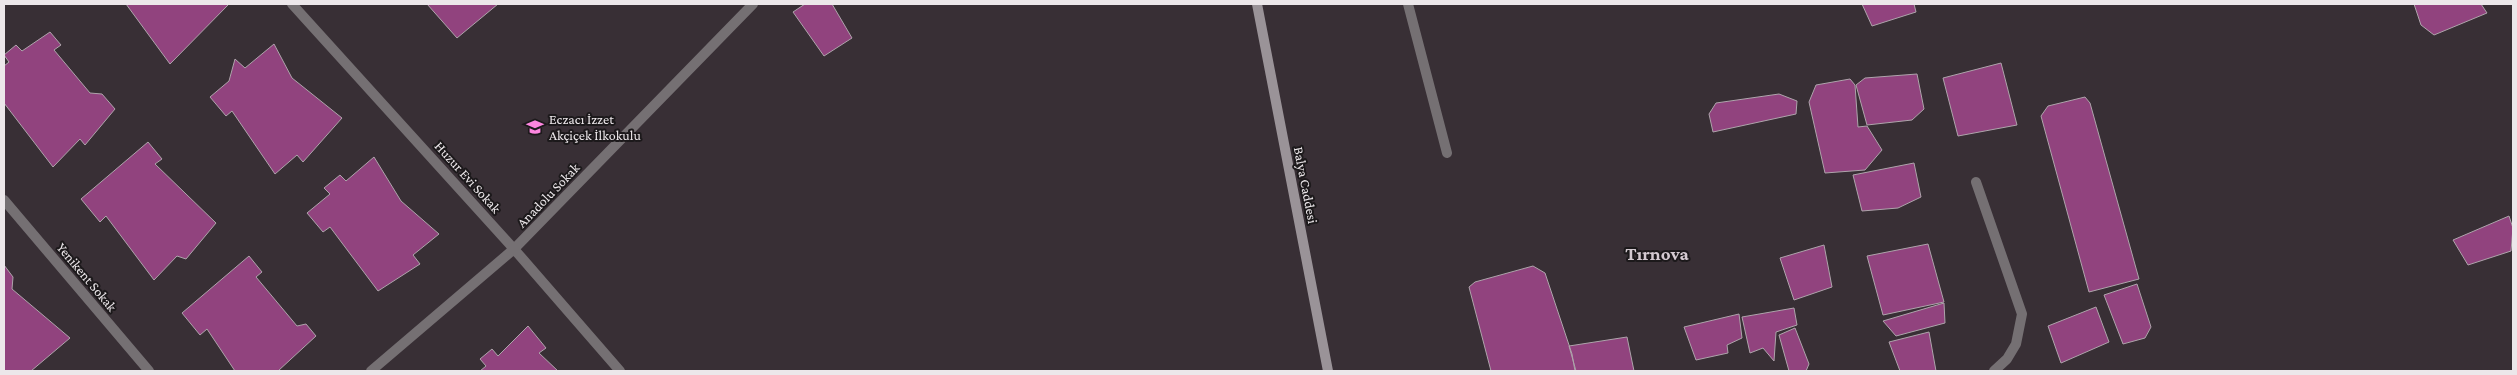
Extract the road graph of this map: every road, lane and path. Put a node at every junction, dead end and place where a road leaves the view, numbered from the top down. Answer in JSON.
{"nodes":[{"id":1,"x":292,"y":4,"type":"edge"},
{"id":2,"x":753,"y":4,"type":"edge"},
{"id":3,"x":1257,"y":4,"type":"edge"},
{"id":4,"x":1408,"y":4,"type":"edge"},
{"id":5,"x":1447,"y":153,"type":"dead end"},
{"id":6,"x":1976,"y":182,"type":"dead end"},
{"id":7,"x":4,"y":200,"type":"edge"},
{"id":8,"x":514,"y":249,"type":"junction"},
{"id":9,"x":149,"y":371,"type":"edge"},
{"id":10,"x":371,"y":371,"type":"edge"},
{"id":11,"x":620,"y":371,"type":"edge"},
{"id":12,"x":1328,"y":371,"type":"edge"},
{"id":13,"x":1994,"y":371,"type":"edge"}],
"edges":[{"from":1,"to":8,"type":"street","name":"Huzur Evi Sokak"},
{"from":2,"to":8,"type":"street","name":"Anadolu Sokak"},
{"from":3,"to":12,"type":"main road","name":"Balya Caddesi"},
{"from":4,"to":5,"type":"street"},
{"from":6,"to":13,"type":"street"},
{"from":7,"to":9,"type":"street","name":"Yenikent Sokak"},
{"from":8,"to":10,"type":"street","name":"Anadolu Sokak"},
{"from":8,"to":11,"type":"street","name":"Huzur Evi Sokak"}]}
